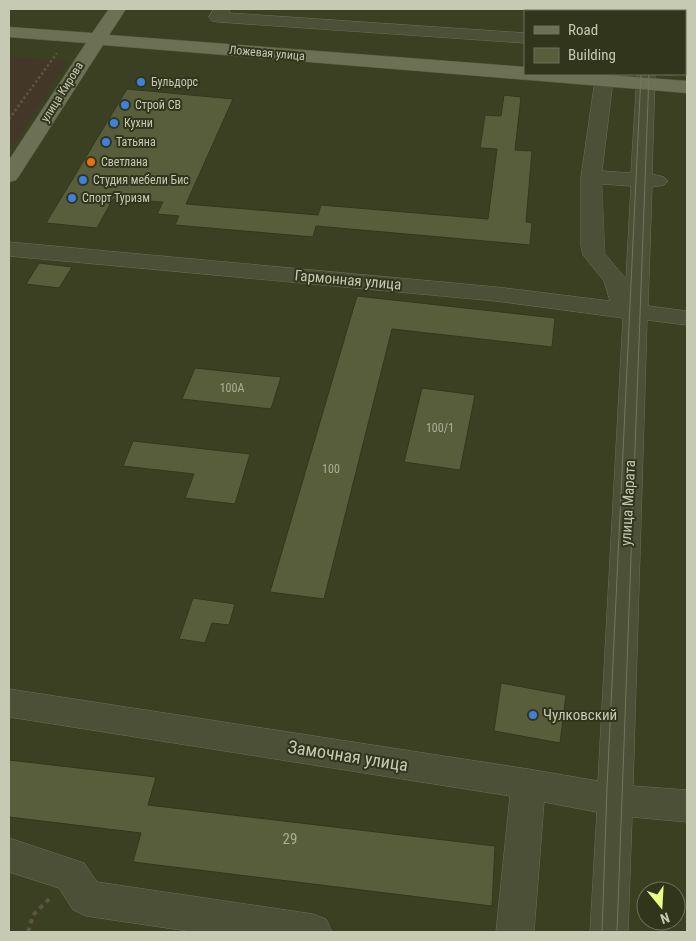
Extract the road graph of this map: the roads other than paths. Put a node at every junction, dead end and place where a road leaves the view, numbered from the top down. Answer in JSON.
{"nodes":[{"id":1,"x":217,"y":19,"type":"edge"},
{"id":2,"x":102,"y":23,"type":"edge"},
{"id":3,"x":127,"y":24,"type":"dead end"},
{"id":4,"x":9,"y":32,"type":"edge"},
{"id":5,"x":524,"y":38,"type":"edge"},
{"id":6,"x":492,"y":53,"type":"dead end"},
{"id":7,"x":524,"y":74,"type":"edge"},
{"id":8,"x":539,"y":75,"type":"edge"},
{"id":9,"x":646,"y":78,"type":"edge"},
{"id":10,"x":604,"y":80,"type":"junction"},
{"id":11,"x":687,"y":86,"type":"edge"},
{"id":12,"x":655,"y":129,"type":"dead end"},
{"id":13,"x":9,"y":176,"type":"edge"},
{"id":14,"x":591,"y":177,"type":"junction"},
{"id":15,"x":649,"y":180,"type":"junction"},
{"id":16,"x":9,"y":249,"type":"edge"},
{"id":17,"x":636,"y":312,"type":"junction"},
{"id":18,"x":687,"y":318,"type":"edge"},
{"id":19,"x":9,"y":703,"type":"edge"},
{"id":20,"x":528,"y":784,"type":"junction"},
{"id":21,"x":614,"y":800,"type":"junction"},
{"id":22,"x":687,"y":806,"type":"edge"},
{"id":23,"x":9,"y":855,"type":"edge"},
{"id":24,"x":313,"y":932,"type":"edge"},
{"id":25,"x":515,"y":932,"type":"edge"},
{"id":26,"x":609,"y":932,"type":"edge"}],
"edges":[{"from":1,"to":5,"type":"street"},
{"from":1,"to":6,"type":"main road","name":"Ложевая улица"},
{"from":2,"to":3,"type":"main road","name":"Ложевая улица"},
{"from":2,"to":4,"type":"main road","name":"Ложевая улица"},
{"from":2,"to":7,"type":"main road","name":"Ложевая улица"},
{"from":2,"to":13,"type":"main road","name":"улица Кирова"},
{"from":8,"to":10,"type":"main road","name":"Ложевая улица"},
{"from":9,"to":10,"type":"main road","name":"Ложевая улица"},
{"from":9,"to":11,"type":"main road","name":"Ложевая улица"},
{"from":9,"to":15,"type":"street","name":"улица Марата"},
{"from":10,"to":14,"type":"street"},
{"from":12,"to":15,"type":"street"},
{"from":14,"to":15,"type":"street"},
{"from":14,"to":17,"type":"street"},
{"from":15,"to":17,"type":"street","name":"улица Марата"},
{"from":16,"to":17,"type":"street","name":"Гармонная улица"},
{"from":17,"to":18,"type":"street","name":"Гармонная улица"},
{"from":17,"to":21,"type":"street","name":"улица Марата"},
{"from":19,"to":20,"type":"street","name":"Замочная улица"},
{"from":20,"to":21,"type":"street","name":"Замочная улица"},
{"from":20,"to":25,"type":"street"},
{"from":21,"to":22,"type":"street","name":"Замочная улица"},
{"from":21,"to":26,"type":"street","name":"улица Марата"},
{"from":23,"to":24,"type":"street"}]}
